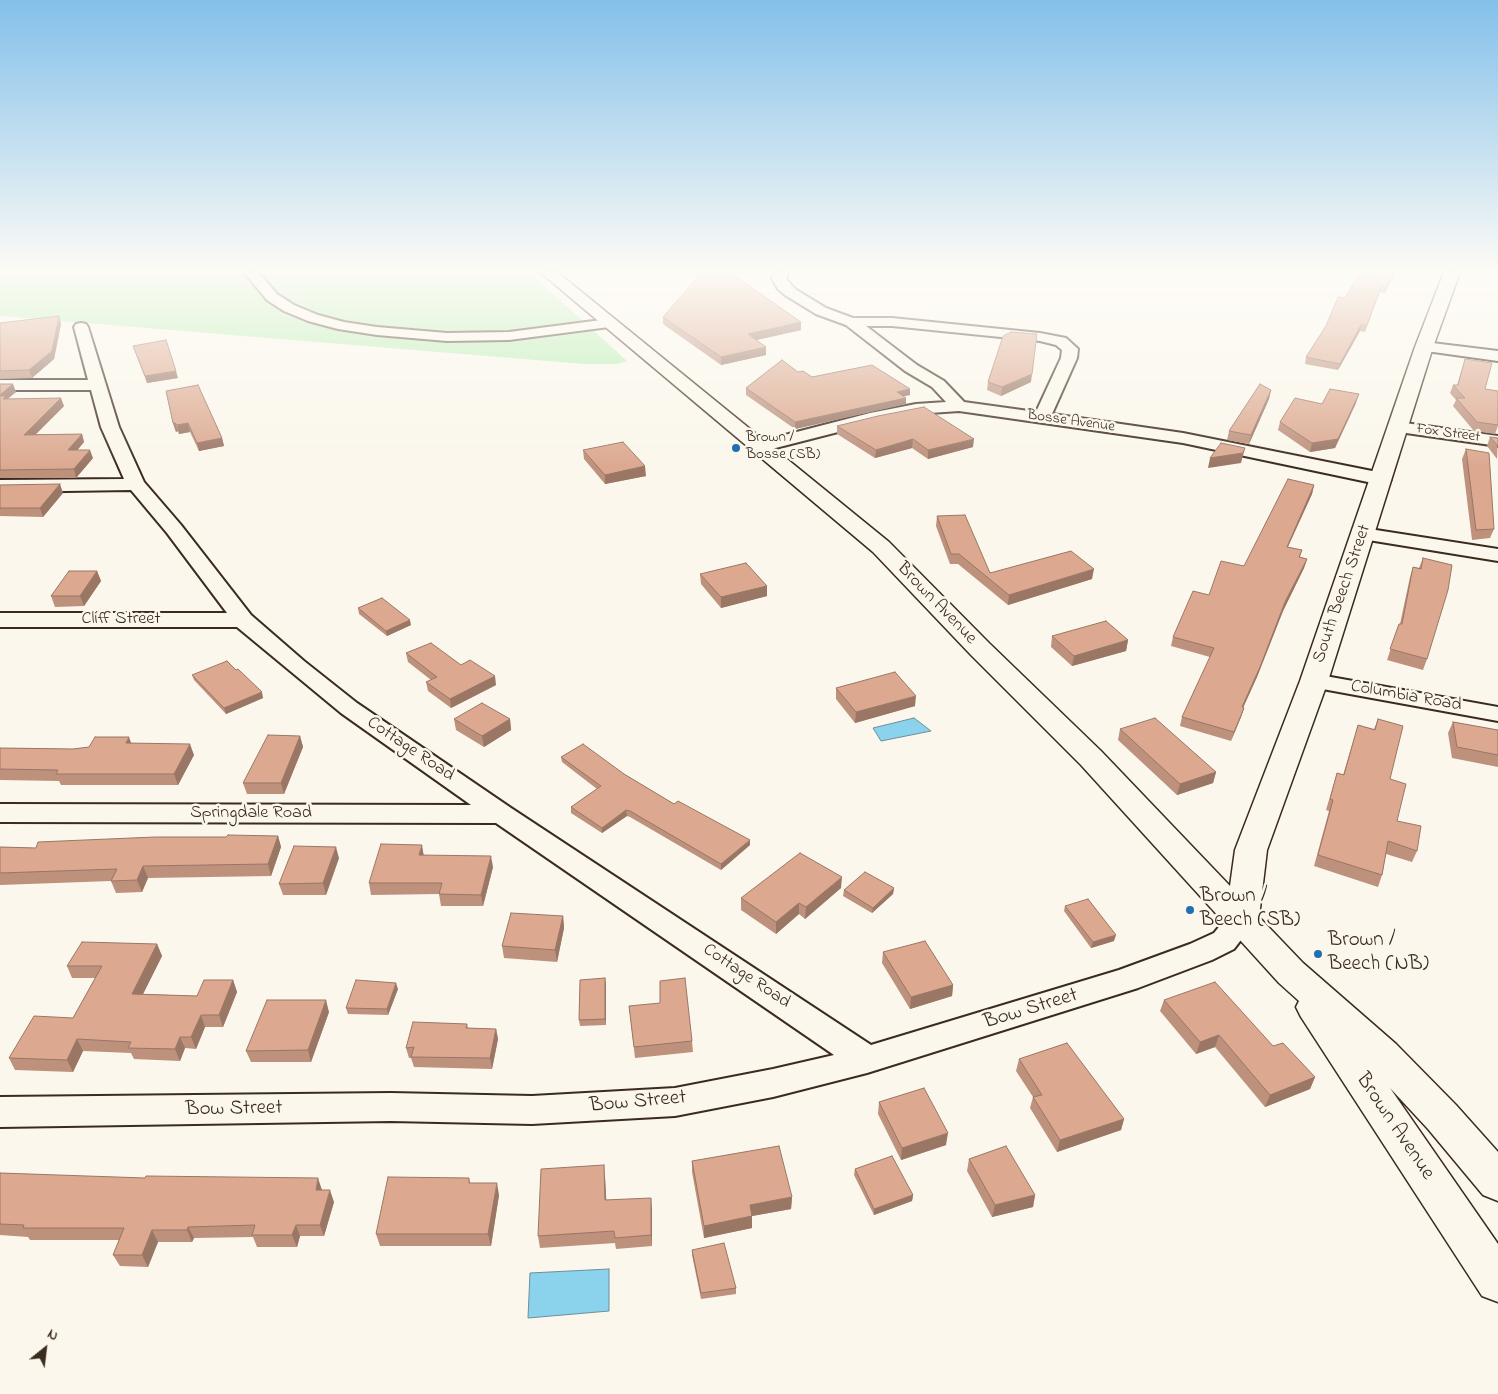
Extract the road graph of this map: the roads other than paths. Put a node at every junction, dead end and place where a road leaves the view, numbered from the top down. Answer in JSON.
{"nodes":[{"id":1,"x":84,"y":337,"type":"edge"},
{"id":2,"x":626,"y":337,"type":"edge"},
{"id":3,"x":871,"y":337,"type":"edge"},
{"id":4,"x":1027,"y":337,"type":"edge"},
{"id":5,"x":1428,"y":337,"type":"edge"},
{"id":6,"x":1424,"y":347,"type":"junction"},
{"id":7,"x":1498,"y":356,"type":"edge"},
{"id":8,"x":0,"y":385,"type":"edge"},
{"id":9,"x":98,"y":385,"type":"junction"},
{"id":10,"x":959,"y":406,"type":"junction"},
{"id":11,"x":1042,"y":418,"type":"junction"},
{"id":12,"x":1398,"y":427,"type":"junction"},
{"id":13,"x":1498,"y":441,"type":"edge"},
{"id":14,"x":760,"y":447,"type":"junction"},
{"id":15,"x":1382,"y":479,"type":"junction"},
{"id":16,"x":136,"y":484,"type":"junction"},
{"id":17,"x":0,"y":486,"type":"edge"},
{"id":18,"x":1363,"y":534,"type":"junction"},
{"id":19,"x":1498,"y":555,"type":"edge"},
{"id":20,"x":0,"y":620,"type":"edge"},
{"id":21,"x":243,"y":620,"type":"junction"},
{"id":22,"x":1314,"y":681,"type":"junction"},
{"id":23,"x":1498,"y":714,"type":"edge"},
{"id":24,"x":0,"y":813,"type":"edge"},
{"id":25,"x":502,"y":814,"type":"junction"},
{"id":26,"x":1242,"y":918,"type":"junction"},
{"id":27,"x":1291,"y":973,"type":"junction"},
{"id":28,"x":867,"y":1060,"type":"junction"},
{"id":29,"x":0,"y":1112,"type":"edge"},
{"id":30,"x":1498,"y":1182,"type":"edge"},
{"id":31,"x":1498,"y":1281,"type":"edge"}],
"edges":[{"from":1,"to":9,"type":"street","name":"Cottage Road"},
{"from":2,"to":14,"type":"main road","name":"Brown Avenue"},
{"from":3,"to":10,"type":"street"},
{"from":4,"to":11,"type":"street"},
{"from":5,"to":6,"type":"main road","name":"South Beech Street"},
{"from":6,"to":7,"type":"street"},
{"from":6,"to":12,"type":"main road","name":"South Beech Street"},
{"from":8,"to":9,"type":"street"},
{"from":9,"to":16,"type":"street","name":"Cottage Road"},
{"from":10,"to":11,"type":"street","name":"Bosse Avenue"},
{"from":10,"to":14,"type":"street","name":"Bosse Avenue"},
{"from":11,"to":15,"type":"street","name":"Bosse Avenue"},
{"from":12,"to":13,"type":"street","name":"Fox Street"},
{"from":12,"to":15,"type":"main road","name":"South Beech Street"},
{"from":14,"to":26,"type":"main road","name":"Brown Avenue"},
{"from":15,"to":18,"type":"main road","name":"South Beech Street"},
{"from":16,"to":17,"type":"street"},
{"from":16,"to":21,"type":"street","name":"Cottage Road"},
{"from":18,"to":19,"type":"street"},
{"from":18,"to":22,"type":"main road","name":"South Beech Street"},
{"from":20,"to":21,"type":"street","name":"Cliff Street"},
{"from":21,"to":25,"type":"street","name":"Cottage Road"},
{"from":22,"to":23,"type":"street","name":"Columbia Road"},
{"from":22,"to":26,"type":"main road","name":"South Beech Street"},
{"from":24,"to":25,"type":"street","name":"Springdale Road"},
{"from":25,"to":28,"type":"street","name":"Cottage Road"},
{"from":26,"to":27,"type":"main road","name":"Brown Avenue"},
{"from":26,"to":28,"type":"street","name":"Bow Street"},
{"from":27,"to":30,"type":"main road","name":"Brown Avenue"},
{"from":27,"to":31,"type":"main road","name":"Brown Avenue"},
{"from":28,"to":29,"type":"street","name":"Bow Street"}]}
